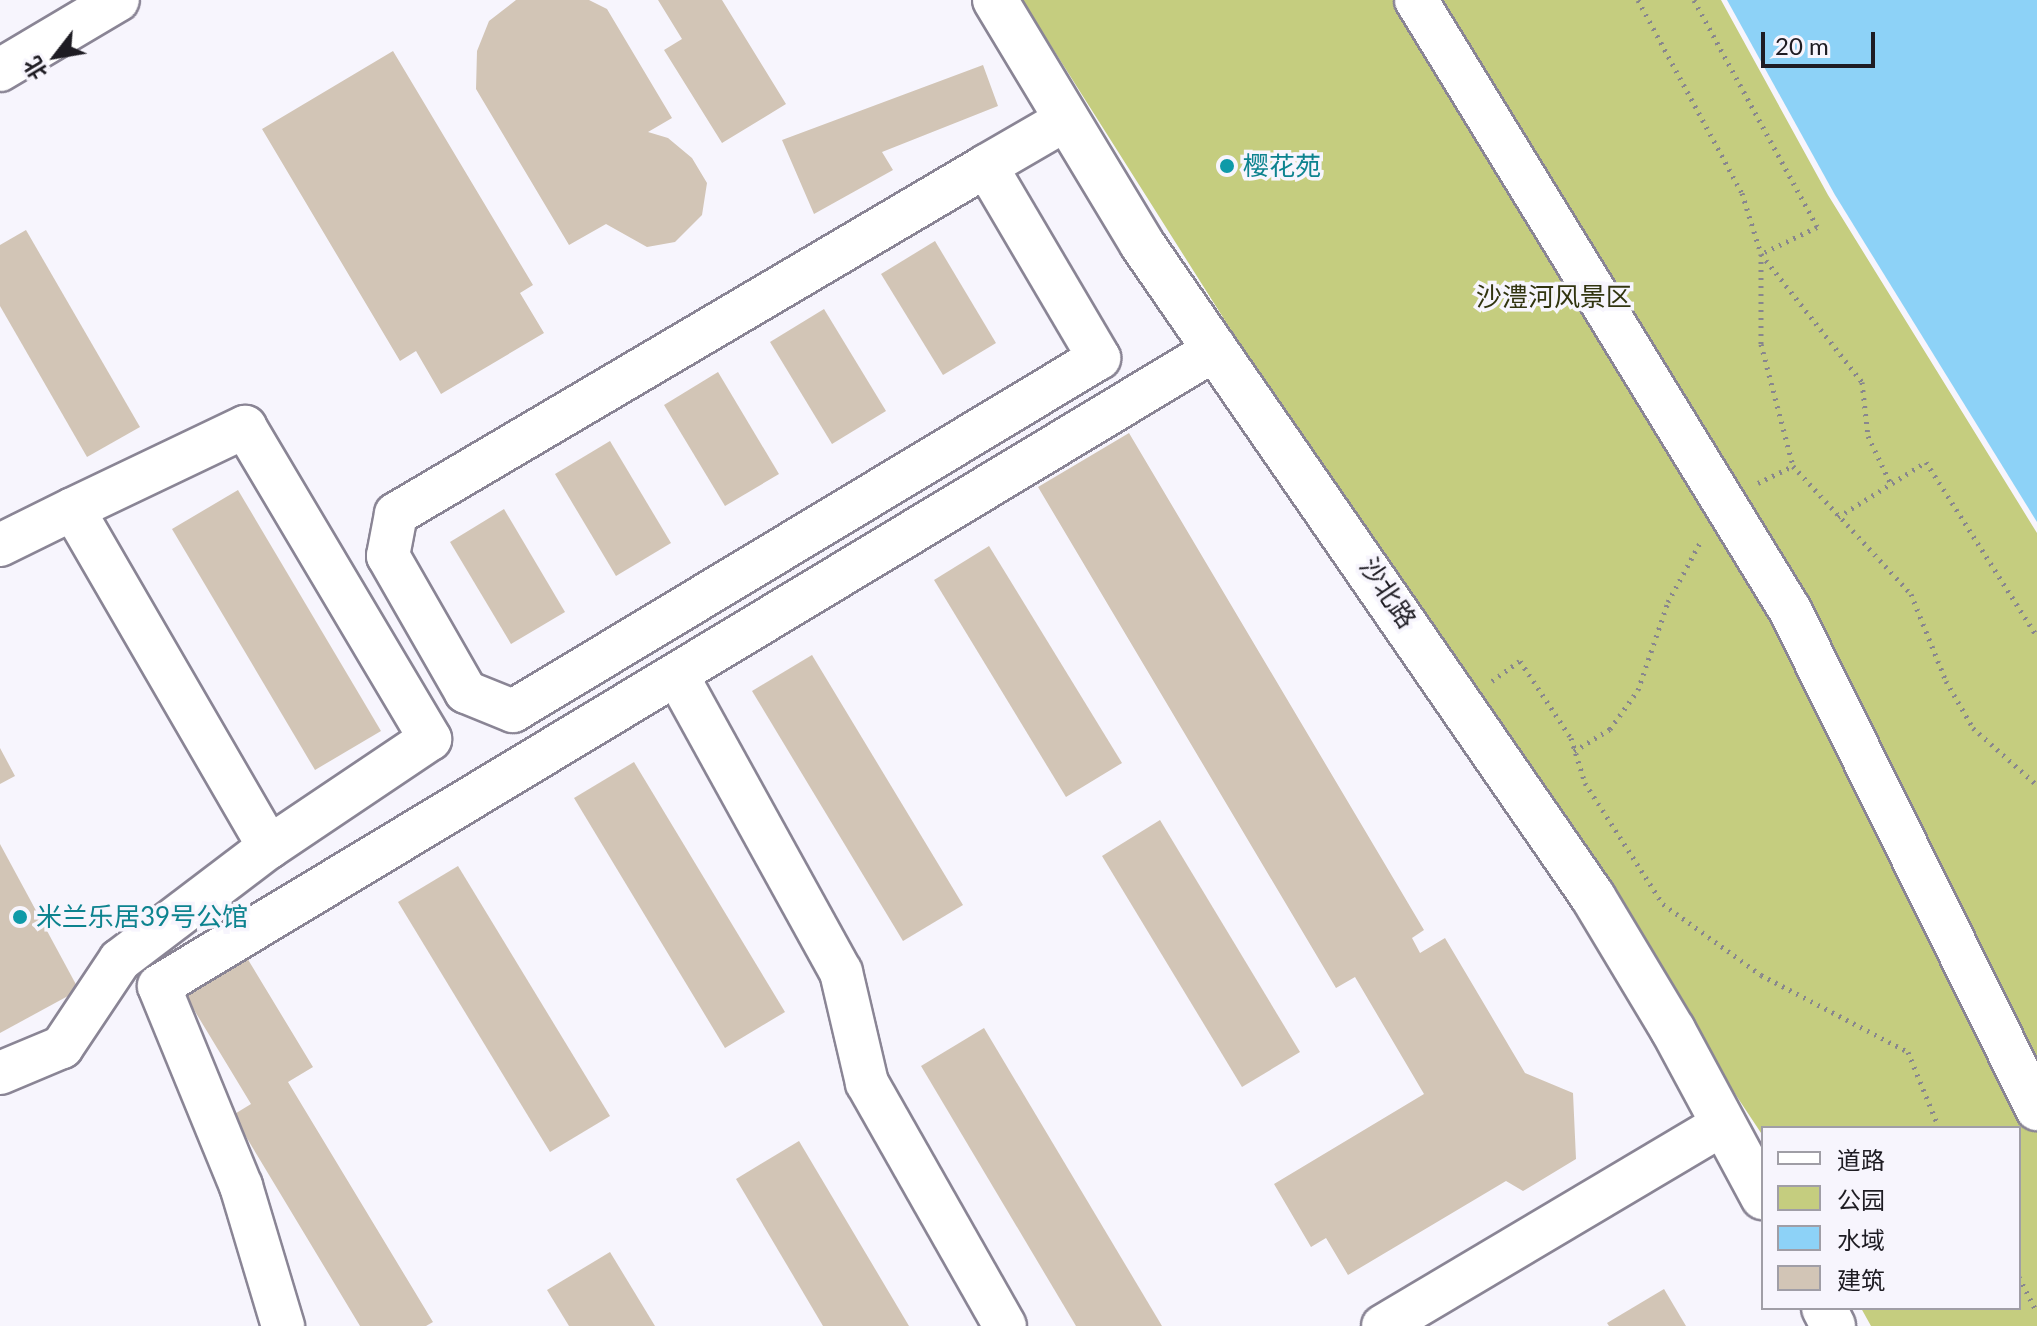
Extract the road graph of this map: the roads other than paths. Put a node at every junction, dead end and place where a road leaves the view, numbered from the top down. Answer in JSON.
{"nodes":[{"id":1,"x":118,"y":0,"type":"edge"},
{"id":2,"x":995,"y":0,"type":"edge"},
{"id":3,"x":1416,"y":0,"type":"edge"},
{"id":4,"x":0,"y":70,"type":"edge"},
{"id":5,"x":1067,"y":119,"type":"junction"},
{"id":6,"x":986,"y":166,"type":"junction"},
{"id":7,"x":1216,"y":349,"type":"junction"},
{"id":8,"x":73,"y":509,"type":"junction"},
{"id":9,"x":0,"y":545,"type":"edge"},
{"id":10,"x":678,"y":677,"type":"junction"},
{"id":11,"x":269,"y":847,"type":"junction"},
{"id":12,"x":0,"y":1073,"type":"edge"},
{"id":13,"x":2037,"y":1109,"type":"edge"},
{"id":14,"x":1723,"y":1124,"type":"junction"},
{"id":15,"x":1761,"y":1193,"type":"edge"},
{"id":16,"x":283,"y":1326,"type":"edge"},
{"id":17,"x":1005,"y":1326,"type":"edge"},
{"id":18,"x":1383,"y":1326,"type":"edge"}],
"edges":[{"from":1,"to":4,"type":"street"},
{"from":2,"to":5,"type":"street","name":"沙北路"},
{"from":3,"to":13,"type":"street"},
{"from":5,"to":6,"type":"street"},
{"from":5,"to":7,"type":"street","name":"沙北路"},
{"from":6,"to":6,"type":"street"},
{"from":7,"to":10,"type":"street"},
{"from":7,"to":14,"type":"street","name":"沙北路"},
{"from":8,"to":9,"type":"street"},
{"from":8,"to":11,"type":"street"},
{"from":8,"to":11,"type":"street"},
{"from":10,"to":16,"type":"street"},
{"from":10,"to":17,"type":"street"},
{"from":11,"to":12,"type":"street"},
{"from":14,"to":15,"type":"street","name":"沙北路"},
{"from":14,"to":18,"type":"street"}]}
